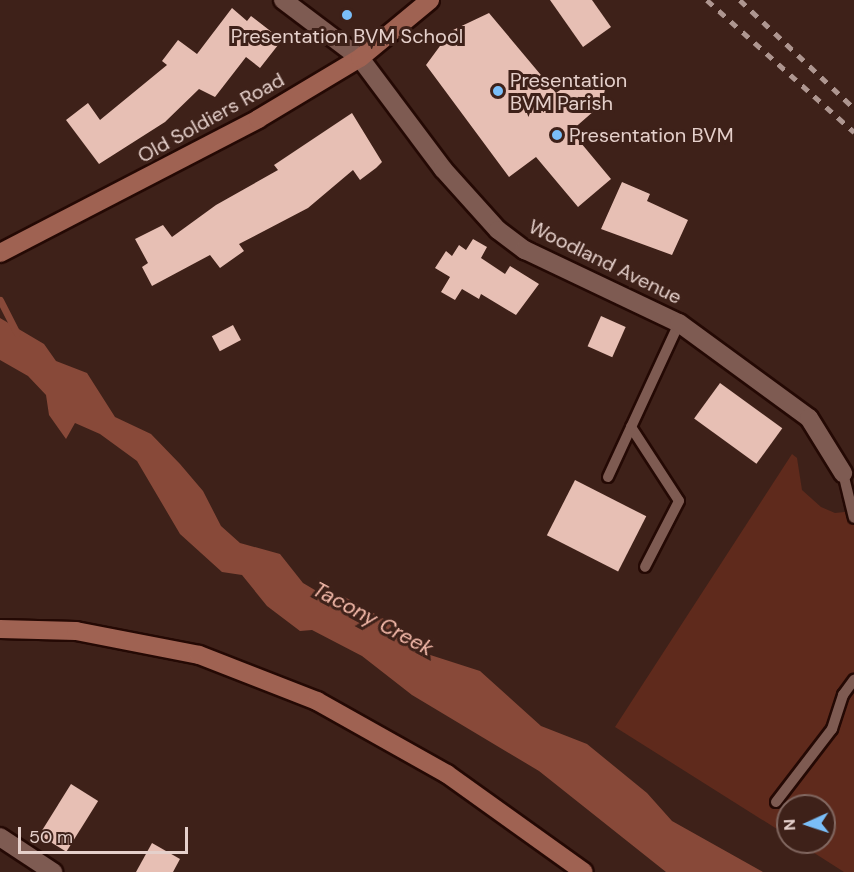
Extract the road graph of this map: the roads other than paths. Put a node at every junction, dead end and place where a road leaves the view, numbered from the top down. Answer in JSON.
{"nodes":[{"id":1,"x":283,"y":0,"type":"edge"},
{"id":2,"x":430,"y":0,"type":"edge"},
{"id":3,"x":360,"y":58,"type":"junction"},
{"id":4,"x":4,"y":251,"type":"edge"},
{"id":5,"x":679,"y":323,"type":"junction"},
{"id":6,"x":631,"y":427,"type":"junction"},
{"id":7,"x":843,"y":473,"type":"joint"},
{"id":8,"x":608,"y":477,"type":"dead end"},
{"id":9,"x":854,"y":518,"type":"edge"},
{"id":10,"x":645,"y":567,"type":"dead end"},
{"id":11,"x":0,"y":629,"type":"edge"},
{"id":12,"x":854,"y":680,"type":"edge"},
{"id":13,"x":782,"y":794,"type":"edge"},
{"id":14,"x":0,"y":837,"type":"edge"},
{"id":15,"x":53,"y":872,"type":"edge"},
{"id":16,"x":584,"y":872,"type":"edge"}],
"edges":[{"from":1,"to":3,"type":"street","name":"Woodland Avenue"},
{"from":2,"to":3,"type":"main road","name":"Old Soldiers Road"},
{"from":3,"to":4,"type":"main road","name":"Old Soldiers Road"},
{"from":3,"to":5,"type":"street","name":"Woodland Avenue"},
{"from":5,"to":6,"type":"lane"},
{"from":5,"to":7,"type":"street","name":"Woodland Avenue"},
{"from":6,"to":8,"type":"lane"},
{"from":6,"to":10,"type":"lane"},
{"from":7,"to":9,"type":"lane"},
{"from":11,"to":16,"type":"main road"},
{"from":12,"to":13,"type":"lane"},
{"from":14,"to":15,"type":"street"}]}
